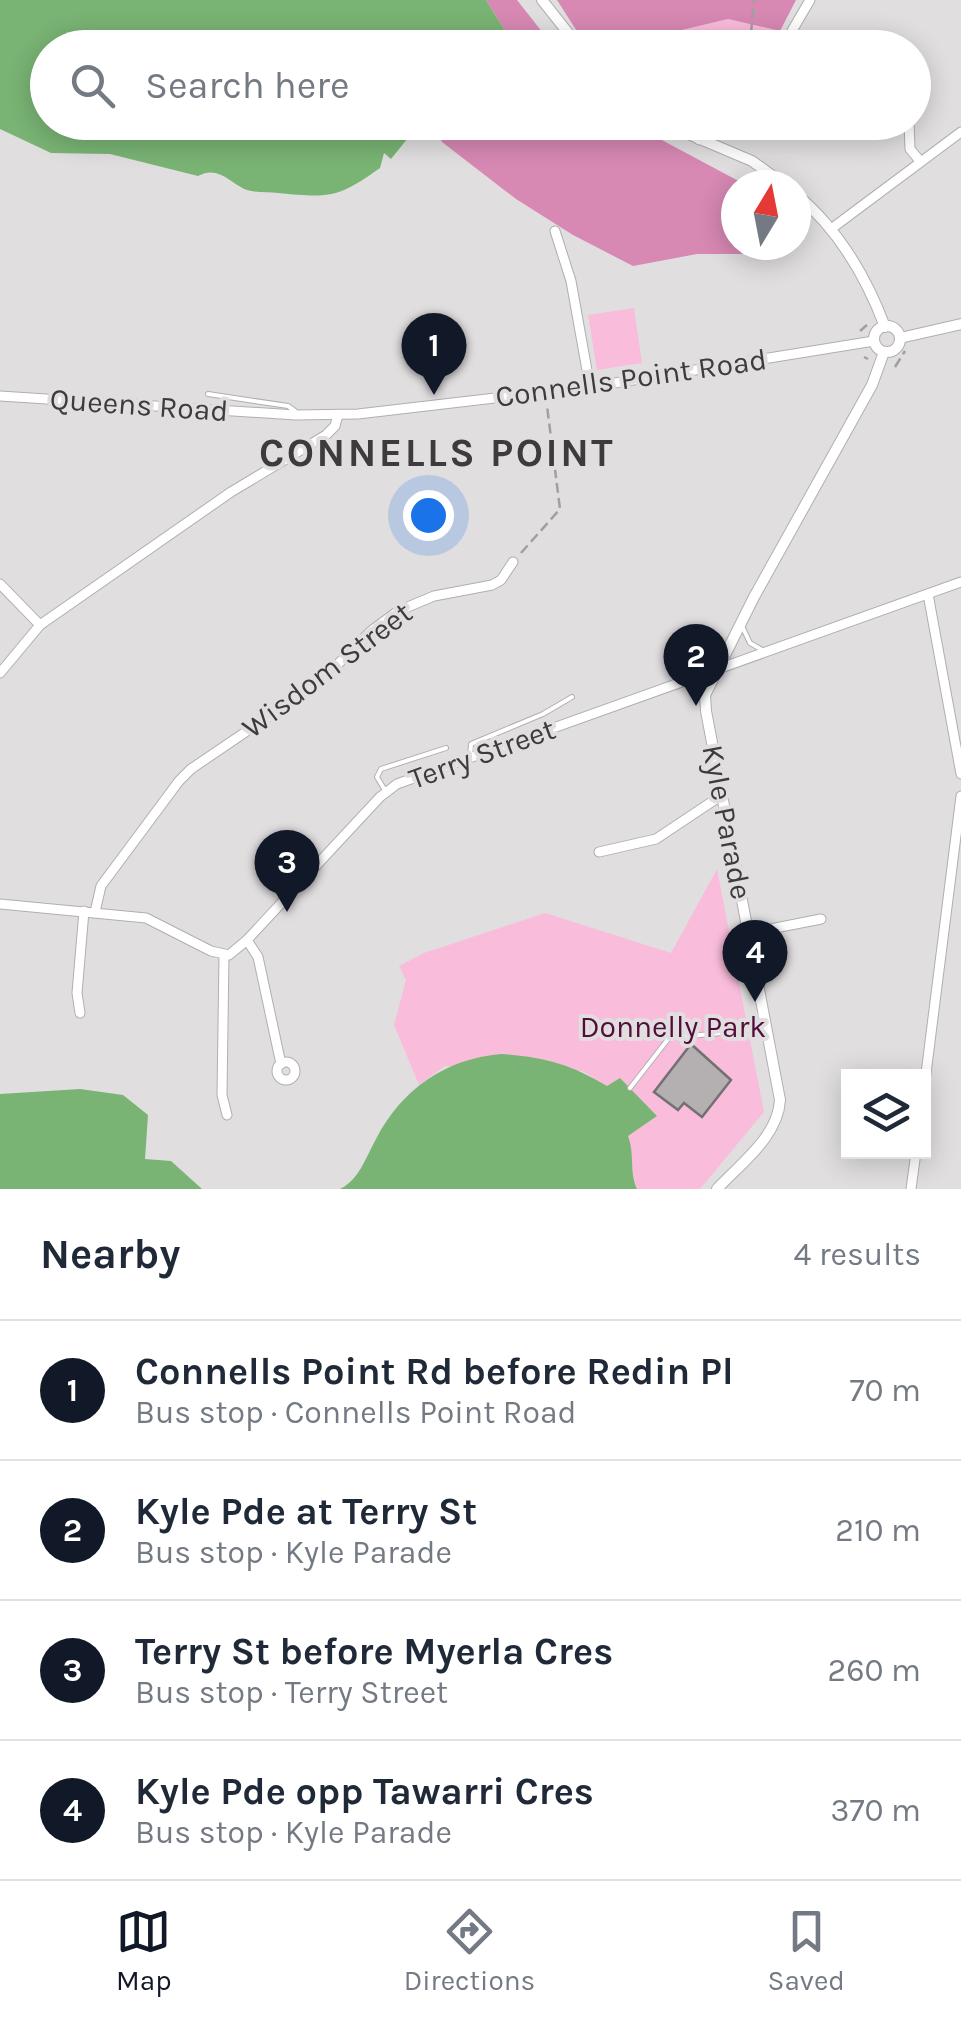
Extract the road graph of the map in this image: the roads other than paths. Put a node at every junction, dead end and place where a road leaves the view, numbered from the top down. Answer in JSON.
{"nodes":[{"id":1,"x":542,"y":0,"type":"edge"},
{"id":2,"x":810,"y":0,"type":"edge"},
{"id":3,"x":566,"y":30,"type":"edge"},
{"id":4,"x":793,"y":30,"type":"edge"},
{"id":5,"x":961,"y":132,"type":"edge"},
{"id":6,"x":699,"y":140,"type":"edge"},
{"id":7,"x":910,"y":140,"type":"edge"},
{"id":8,"x":920,"y":161,"type":"junction"},
{"id":9,"x":764,"y":170,"type":"edge"},
{"id":10,"x":811,"y":209,"type":"edge"},
{"id":11,"x":831,"y":230,"type":"junction"},
{"id":12,"x":555,"y":232,"type":"dead end"},
{"id":13,"x":961,"y":324,"type":"edge"},
{"id":14,"x":885,"y":326,"type":"junction"},
{"id":15,"x":900,"y":338,"type":"junction"},
{"id":16,"x":874,"y":340,"type":"junction"},
{"id":17,"x":884,"y":352,"type":"junction"},
{"id":18,"x":590,"y":387,"type":"junction"},
{"id":19,"x":208,"y":394,"type":"dead end"},
{"id":20,"x":0,"y":396,"type":"edge"},
{"id":21,"x":296,"y":415,"type":"junction"},
{"id":22,"x":338,"y":415,"type":"junction"},
{"id":23,"x":513,"y":562,"type":"road end"},
{"id":24,"x":961,"y":582,"type":"edge"},
{"id":25,"x":0,"y":584,"type":"edge"},
{"id":26,"x":928,"y":594,"type":"junction"},
{"id":27,"x":741,"y":621,"type":"junction"},
{"id":28,"x":40,"y":625,"type":"junction"},
{"id":29,"x":765,"y":652,"type":"junction"},
{"id":30,"x":715,"y":670,"type":"junction"},
{"id":31,"x":0,"y":673,"type":"edge"},
{"id":32,"x":572,"y":697,"type":"dead end"},
{"id":33,"x":446,"y":748,"type":"dead end"},
{"id":34,"x":470,"y":758,"type":"junction"},
{"id":35,"x":961,"y":774,"type":"edge"},
{"id":36,"x":386,"y":792,"type":"junction"},
{"id":37,"x":722,"y":795,"type":"junction"},
{"id":38,"x":961,"y":796,"type":"edge"},
{"id":39,"x":598,"y":852,"type":"dead end"},
{"id":40,"x":0,"y":904,"type":"edge"},
{"id":41,"x":90,"y":912,"type":"junction"},
{"id":42,"x":822,"y":919,"type":"dead end"},
{"id":43,"x":750,"y":933,"type":"junction"},
{"id":44,"x":247,"y":940,"type":"junction"},
{"id":45,"x":224,"y":956,"type":"junction"},
{"id":46,"x":80,"y":1013,"type":"dead end"},
{"id":47,"x":768,"y":1028,"type":"junction"},
{"id":48,"x":282,"y":1064,"type":"dead end"},
{"id":49,"x":927,"y":1069,"type":"edge"},
{"id":50,"x":630,"y":1088,"type":"dead end"},
{"id":51,"x":226,"y":1115,"type":"dead end"},
{"id":52,"x":915,"y":1159,"type":"edge"},
{"id":53,"x":716,"y":1189,"type":"edge"},
{"id":54,"x":911,"y":1189,"type":"edge"}],
"edges":[{"from":1,"to":3,"type":"street"},
{"from":2,"to":4,"type":"street"},
{"from":5,"to":8,"type":"street"},
{"from":6,"to":9,"type":"street"},
{"from":7,"to":8,"type":"street"},
{"from":8,"to":11,"type":"street"},
{"from":10,"to":11,"type":"street"},
{"from":11,"to":14,"type":"street"},
{"from":12,"to":18,"type":"street"},
{"from":13,"to":15,"type":"street"},
{"from":14,"to":15,"type":"street"},
{"from":14,"to":16,"type":"street"},
{"from":15,"to":17,"type":"street"},
{"from":16,"to":17,"type":"street"},
{"from":16,"to":18,"type":"street","name":"Connells Point Road"},
{"from":17,"to":27,"type":"street","name":"Kyle Parade"},
{"from":18,"to":22,"type":"street","name":"Connells Point Road"},
{"from":19,"to":21,"type":"lane"},
{"from":20,"to":21,"type":"street","name":"Queens Road"},
{"from":21,"to":22,"type":"street","name":"Queens Road"},
{"from":22,"to":28,"type":"street"},
{"from":23,"to":41,"type":"street","name":"Wisdom Street"},
{"from":24,"to":26,"type":"street","name":"Terry Street"},
{"from":25,"to":28,"type":"street"},
{"from":26,"to":29,"type":"street","name":"Terry Street"},
{"from":26,"to":35,"type":"street"},
{"from":27,"to":29,"type":"lane"},
{"from":27,"to":30,"type":"street","name":"Kyle Parade"},
{"from":28,"to":31,"type":"street"},
{"from":29,"to":30,"type":"street","name":"Terry Street"},
{"from":30,"to":34,"type":"street","name":"Terry Street"},
{"from":30,"to":37,"type":"street","name":"Kyle Parade"},
{"from":32,"to":34,"type":"lane"},
{"from":33,"to":36,"type":"lane"},
{"from":34,"to":36,"type":"street","name":"Terry Street"},
{"from":36,"to":44,"type":"street","name":"Terry Street"},
{"from":37,"to":39,"type":"street"},
{"from":37,"to":43,"type":"street","name":"Kyle Parade"},
{"from":38,"to":49,"type":"street"},
{"from":40,"to":41,"type":"street"},
{"from":41,"to":45,"type":"street"},
{"from":41,"to":46,"type":"street","name":"Wisdom Street"},
{"from":42,"to":43,"type":"street"},
{"from":43,"to":47,"type":"street","name":"Kyle Parade"},
{"from":44,"to":45,"type":"street","name":"Terry Street"},
{"from":44,"to":48,"type":"street"},
{"from":45,"to":51,"type":"street"},
{"from":47,"to":50,"type":"lane"},
{"from":47,"to":53,"type":"street","name":"Kyle Parade"},
{"from":52,"to":54,"type":"street"}]}
